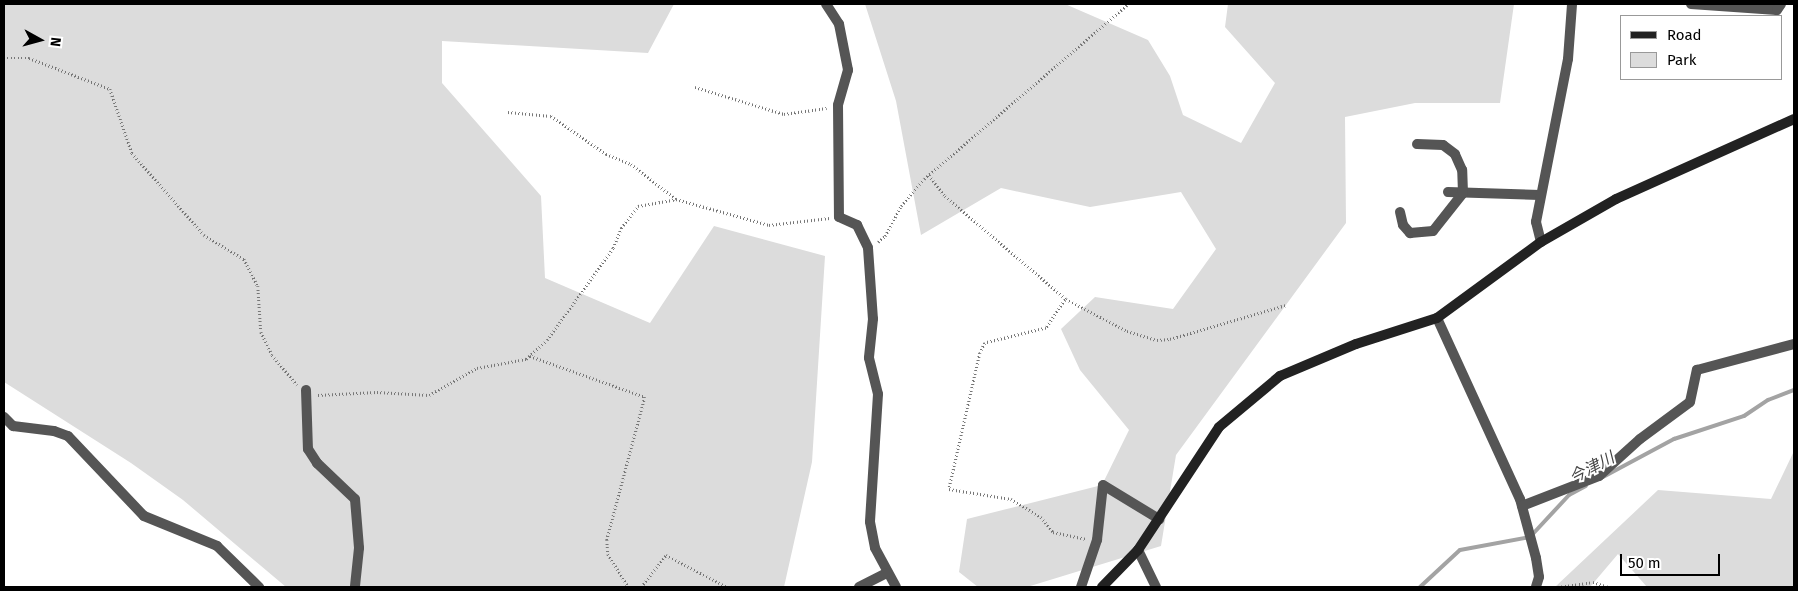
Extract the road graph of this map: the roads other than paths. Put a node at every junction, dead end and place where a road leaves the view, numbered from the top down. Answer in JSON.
{"nodes":[{"id":1,"x":826,"y":4,"type":"edge"},
{"id":2,"x":1572,"y":4,"type":"edge"},
{"id":3,"x":1691,"y":4,"type":"edge"},
{"id":4,"x":1781,"y":4,"type":"edge"},
{"id":5,"x":1794,"y":119,"type":"edge"},
{"id":6,"x":1417,"y":144,"type":"dead end"},
{"id":7,"x":1448,"y":192,"type":"dead end"},
{"id":8,"x":1463,"y":192,"type":"junction"},
{"id":9,"x":1540,"y":195,"type":"junction"},
{"id":10,"x":1400,"y":212,"type":"dead end"},
{"id":11,"x":1541,"y":242,"type":"junction"},
{"id":12,"x":1437,"y":318,"type":"junction"},
{"id":13,"x":1794,"y":344,"type":"edge"},
{"id":14,"x":306,"y":390,"type":"road end"},
{"id":15,"x":4,"y":417,"type":"edge"},
{"id":16,"x":1522,"y":506,"type":"junction"},
{"id":17,"x":1158,"y":519,"type":"junction"},
{"id":18,"x":1138,"y":550,"type":"junction"},
{"id":19,"x":887,"y":573,"type":"junction"},
{"id":20,"x":258,"y":587,"type":"edge"},
{"id":21,"x":355,"y":587,"type":"edge"},
{"id":22,"x":859,"y":587,"type":"edge"},
{"id":23,"x":896,"y":587,"type":"edge"},
{"id":24,"x":1081,"y":587,"type":"edge"},
{"id":25,"x":1102,"y":587,"type":"edge"},
{"id":26,"x":1156,"y":587,"type":"edge"},
{"id":27,"x":1536,"y":587,"type":"edge"}],
"edges":[{"from":1,"to":19,"type":"street"},
{"from":2,"to":9,"type":"street"},
{"from":3,"to":4,"type":"street"},
{"from":5,"to":11,"type":"street"},
{"from":6,"to":8,"type":"street"},
{"from":7,"to":8,"type":"street"},
{"from":8,"to":9,"type":"street"},
{"from":8,"to":10,"type":"street"},
{"from":9,"to":11,"type":"street"},
{"from":11,"to":12,"type":"street"},
{"from":12,"to":16,"type":"street"},
{"from":12,"to":17,"type":"street"},
{"from":13,"to":16,"type":"street"},
{"from":14,"to":21,"type":"street"},
{"from":15,"to":20,"type":"street"},
{"from":16,"to":27,"type":"street"},
{"from":17,"to":18,"type":"street"},
{"from":17,"to":24,"type":"street"},
{"from":18,"to":25,"type":"street"},
{"from":18,"to":26,"type":"street"},
{"from":19,"to":22,"type":"street"},
{"from":19,"to":23,"type":"street"}]}
